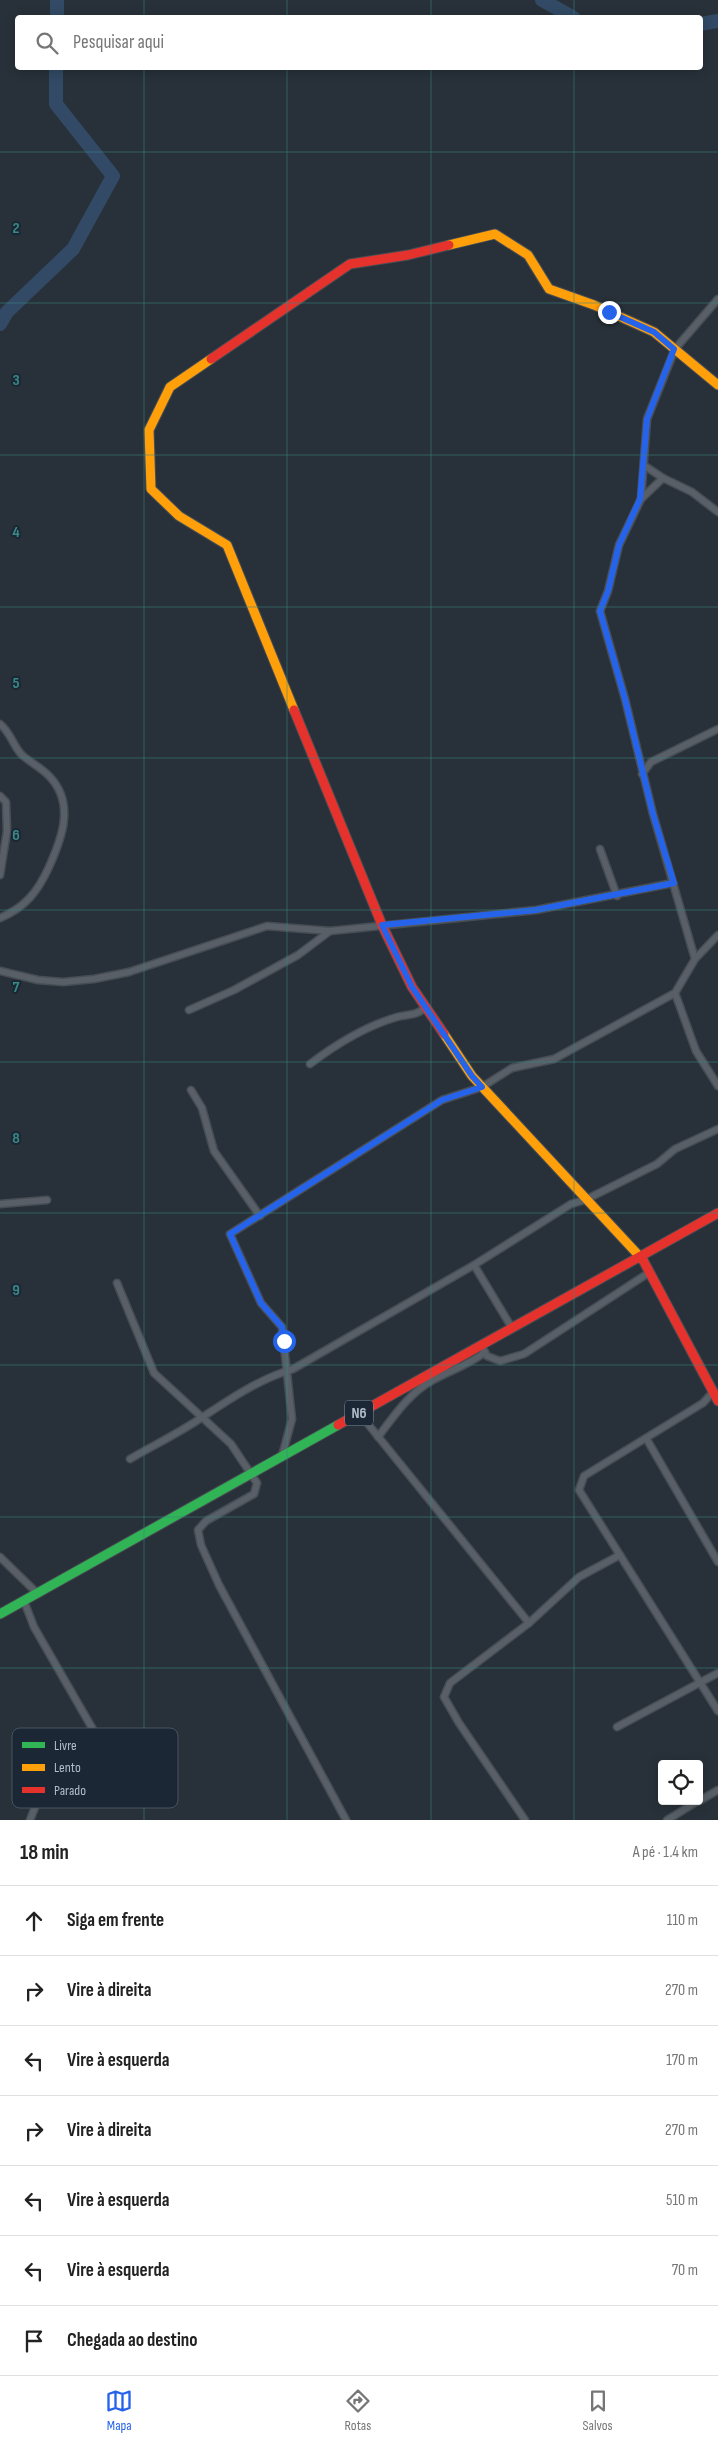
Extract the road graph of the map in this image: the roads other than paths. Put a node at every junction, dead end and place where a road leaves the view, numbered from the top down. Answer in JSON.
{"nodes":[{"id":1,"x":718,"y":299,"type":"edge"},
{"id":2,"x":674,"y":349,"type":"junction"},
{"id":3,"x":718,"y":386,"type":"edge"},
{"id":4,"x":645,"y":466,"type":"junction"},
{"id":5,"x":663,"y":478,"type":"junction"},
{"id":6,"x":640,"y":499,"type":"junction"},
{"id":7,"x":718,"y":512,"type":"edge"},
{"id":8,"x":0,"y":724,"type":"edge"},
{"id":9,"x":718,"y":729,"type":"edge"},
{"id":10,"x":642,"y":774,"type":"junction"},
{"id":11,"x":0,"y":796,"type":"edge"},
{"id":12,"x":600,"y":849,"type":"dead end"},
{"id":13,"x":0,"y":875,"type":"edge"},
{"id":14,"x":674,"y":883,"type":"junction"},
{"id":15,"x":617,"y":896,"type":"junction"},
{"id":16,"x":0,"y":918,"type":"edge"},
{"id":17,"x":382,"y":925,"type":"junction"},
{"id":18,"x":330,"y":931,"type":"junction"},
{"id":19,"x":718,"y":935,"type":"edge"},
{"id":20,"x":695,"y":959,"type":"junction"},
{"id":21,"x":0,"y":971,"type":"edge"},
{"id":22,"x":675,"y":993,"type":"junction"},
{"id":23,"x":425,"y":1007,"type":"junction"},
{"id":24,"x":189,"y":1010,"type":"dead end"},
{"id":25,"x":310,"y":1064,"type":"dead end"},
{"id":26,"x":715,"y":1075,"type":"edge"},
{"id":27,"x":718,"y":1086,"type":"edge"},
{"id":28,"x":482,"y":1087,"type":"junction"},
{"id":29,"x":191,"y":1090,"type":"dead end"},
{"id":30,"x":718,"y":1128,"type":"edge"},
{"id":31,"x":47,"y":1200,"type":"dead end"},
{"id":32,"x":585,"y":1200,"type":"junction"},
{"id":33,"x":0,"y":1204,"type":"edge"},
{"id":34,"x":718,"y":1213,"type":"edge"},
{"id":35,"x":260,"y":1216,"type":"junction"},
{"id":36,"x":641,"y":1256,"type":"junction"},
{"id":37,"x":474,"y":1265,"type":"junction"},
{"id":38,"x":650,"y":1272,"type":"junction"},
{"id":39,"x":117,"y":1283,"type":"dead end"},
{"id":40,"x":512,"y":1328,"type":"junction"},
{"id":41,"x":483,"y":1348,"type":"junction"},
{"id":42,"x":286,"y":1371,"type":"junction"},
{"id":43,"x":713,"y":1392,"type":"junction"},
{"id":44,"x":718,"y":1401,"type":"edge"},
{"id":45,"x":359,"y":1413,"type":"junction"},
{"id":46,"x":201,"y":1418,"type":"junction"},
{"id":47,"x":378,"y":1437,"type":"junction"},
{"id":48,"x":646,"y":1438,"type":"junction"},
{"id":49,"x":282,"y":1456,"type":"junction"},
{"id":50,"x":130,"y":1459,"type":"dead end"},
{"id":51,"x":251,"y":1474,"type":"junction"},
{"id":52,"x":620,"y":1555,"type":"junction"},
{"id":53,"x":0,"y":1557,"type":"edge"},
{"id":54,"x":718,"y":1562,"type":"edge"},
{"id":55,"x":38,"y":1594,"type":"junction"},
{"id":56,"x":24,"y":1601,"type":"junction"},
{"id":57,"x":0,"y":1614,"type":"edge"},
{"id":58,"x":529,"y":1623,"type":"junction"},
{"id":59,"x":718,"y":1673,"type":"edge"},
{"id":60,"x":700,"y":1683,"type":"junction"},
{"id":61,"x":718,"y":1711,"type":"edge"},
{"id":62,"x":617,"y":1727,"type":"dead end"},
{"id":63,"x":92,"y":1728,"type":"edge"},
{"id":64,"x":718,"y":1790,"type":"edge"},
{"id":65,"x":703,"y":1799,"type":"edge"},
{"id":66,"x":692,"y":1805,"type":"edge"},
{"id":67,"x":36,"y":1808,"type":"edge"},
{"id":68,"x":30,"y":1820,"type":"edge"},
{"id":69,"x":346,"y":1820,"type":"edge"},
{"id":70,"x":525,"y":1820,"type":"edge"},
{"id":71,"x":667,"y":1820,"type":"edge"}],
"edges":[{"from":1,"to":2,"type":"street"},
{"from":2,"to":3,"type":"main road"},
{"from":2,"to":4,"type":"street"},
{"from":2,"to":17,"type":"main road"},
{"from":4,"to":5,"type":"street"},
{"from":4,"to":6,"type":"street"},
{"from":5,"to":6,"type":"street"},
{"from":5,"to":7,"type":"street"},
{"from":6,"to":10,"type":"street"},
{"from":8,"to":16,"type":"street"},
{"from":9,"to":10,"type":"street"},
{"from":10,"to":14,"type":"street"},
{"from":11,"to":13,"type":"street"},
{"from":12,"to":15,"type":"street"},
{"from":14,"to":15,"type":"street"},
{"from":14,"to":20,"type":"street"},
{"from":15,"to":17,"type":"street"},
{"from":17,"to":18,"type":"street"},
{"from":17,"to":23,"type":"main road"},
{"from":18,"to":21,"type":"street"},
{"from":18,"to":24,"type":"street"},
{"from":19,"to":20,"type":"street"},
{"from":20,"to":22,"type":"street"},
{"from":22,"to":26,"type":"street"},
{"from":22,"to":28,"type":"street"},
{"from":23,"to":25,"type":"street"},
{"from":23,"to":28,"type":"main road"},
{"from":26,"to":27,"type":"street"},
{"from":28,"to":32,"type":"main road"},
{"from":28,"to":35,"type":"street"},
{"from":29,"to":35,"type":"street"},
{"from":30,"to":32,"type":"street"},
{"from":31,"to":33,"type":"street"},
{"from":32,"to":36,"type":"main road"},
{"from":32,"to":37,"type":"street"},
{"from":34,"to":36,"type":"main road","number":"N6"},
{"from":35,"to":42,"type":"street"},
{"from":36,"to":38,"type":"main road"},
{"from":36,"to":40,"type":"main road","number":"N6"},
{"from":37,"to":40,"type":"street"},
{"from":37,"to":42,"type":"street"},
{"from":38,"to":41,"type":"street"},
{"from":38,"to":43,"type":"main road"},
{"from":39,"to":46,"type":"street"},
{"from":40,"to":41,"type":"main road","number":"N6"},
{"from":41,"to":45,"type":"main road","number":"N6"},
{"from":41,"to":47,"type":"street"},
{"from":42,"to":46,"type":"street"},
{"from":42,"to":49,"type":"street"},
{"from":43,"to":44,"type":"main road"},
{"from":43,"to":48,"type":"street"},
{"from":45,"to":47,"type":"street"},
{"from":45,"to":49,"type":"main road","number":"N6"},
{"from":46,"to":50,"type":"street"},
{"from":46,"to":51,"type":"street"},
{"from":47,"to":58,"type":"street"},
{"from":48,"to":52,"type":"street"},
{"from":48,"to":54,"type":"street"},
{"from":49,"to":51,"type":"main road","number":"N6"},
{"from":51,"to":55,"type":"main road","number":"N6"},
{"from":51,"to":69,"type":"street"},
{"from":52,"to":58,"type":"street"},
{"from":52,"to":60,"type":"street"},
{"from":53,"to":55,"type":"street"},
{"from":55,"to":56,"type":"main road","number":"N6"},
{"from":56,"to":57,"type":"main road","number":"N6"},
{"from":56,"to":63,"type":"street"},
{"from":58,"to":70,"type":"street"},
{"from":59,"to":60,"type":"street"},
{"from":60,"to":61,"type":"street"},
{"from":60,"to":62,"type":"street"},
{"from":64,"to":65,"type":"street"},
{"from":66,"to":71,"type":"street"},
{"from":67,"to":68,"type":"street"}]}
